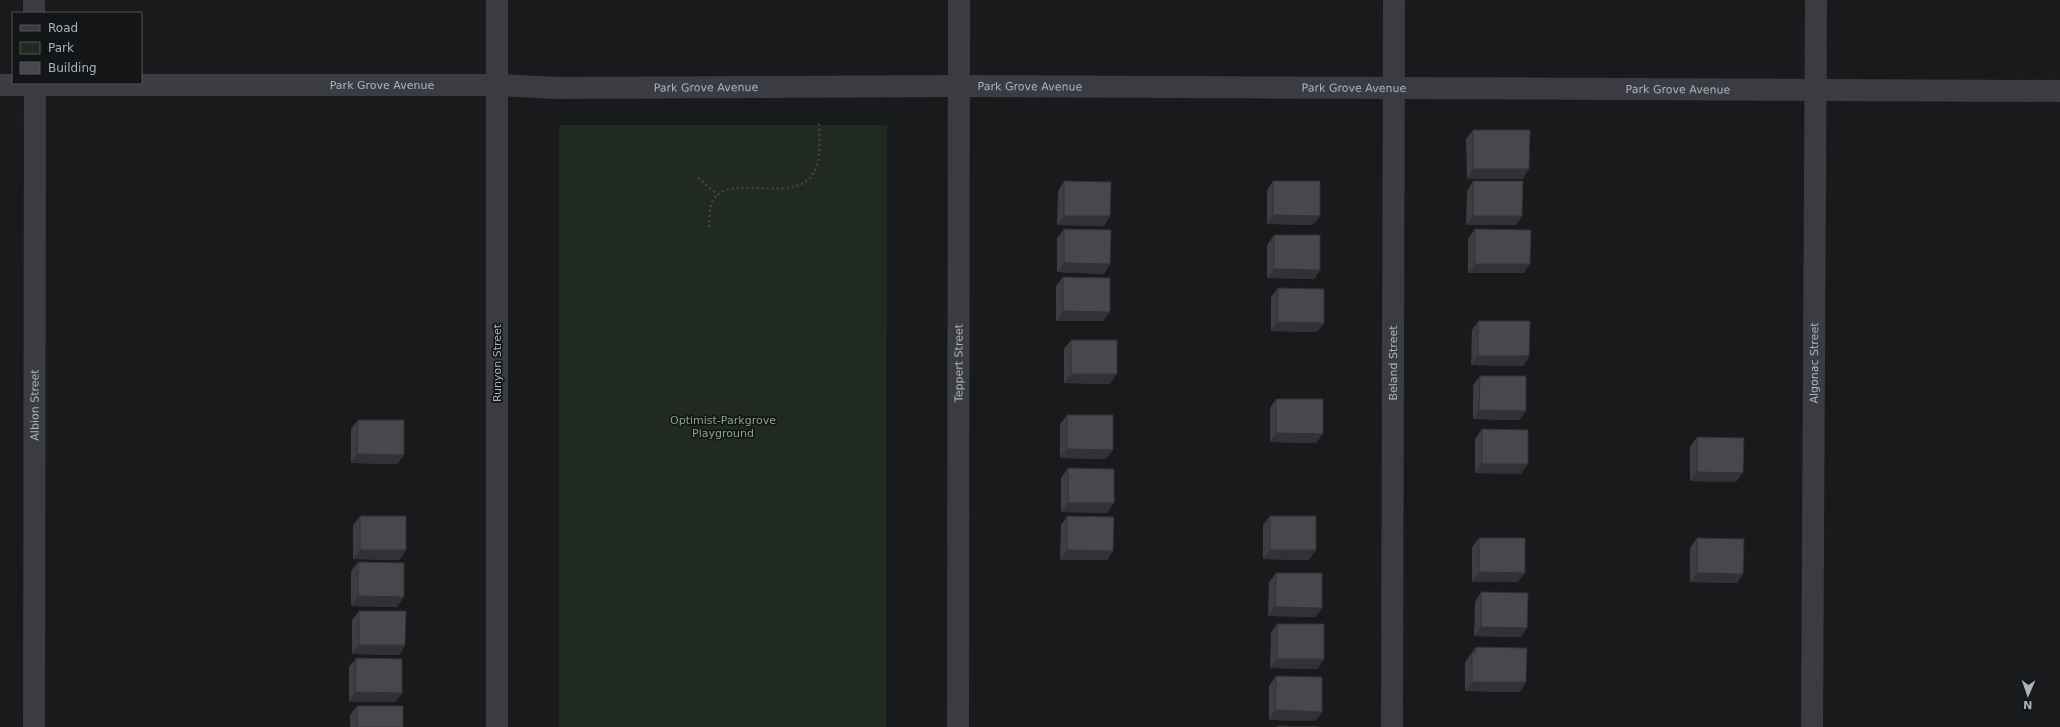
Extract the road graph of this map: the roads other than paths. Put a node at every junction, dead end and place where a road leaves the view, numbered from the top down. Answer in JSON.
{"nodes":[{"id":1,"x":34,"y":0,"type":"edge"},
{"id":2,"x":497,"y":0,"type":"edge"},
{"id":3,"x":959,"y":0,"type":"edge"},
{"id":4,"x":1394,"y":0,"type":"edge"},
{"id":5,"x":1816,"y":0,"type":"edge"},
{"id":6,"x":34,"y":12,"type":"edge"},
{"id":7,"x":34,"y":84,"type":"edge"},
{"id":8,"x":0,"y":85,"type":"edge"},
{"id":9,"x":497,"y":86,"type":"junction"},
{"id":10,"x":959,"y":86,"type":"junction"},
{"id":11,"x":1394,"y":87,"type":"junction"},
{"id":12,"x":1816,"y":90,"type":"junction"},
{"id":13,"x":2060,"y":91,"type":"edge"},
{"id":14,"x":34,"y":727,"type":"edge"},
{"id":15,"x":497,"y":727,"type":"edge"},
{"id":16,"x":958,"y":727,"type":"edge"},
{"id":17,"x":1392,"y":727,"type":"edge"},
{"id":18,"x":1812,"y":727,"type":"edge"}],
"edges":[{"from":1,"to":6,"type":"street"},
{"from":2,"to":9,"type":"street","name":"Runyon Street"},
{"from":3,"to":10,"type":"street","name":"Teppert Street"},
{"from":4,"to":11,"type":"street","name":"Beland Street"},
{"from":5,"to":12,"type":"street","name":"Algonac Street"},
{"from":7,"to":8,"type":"street","name":"Park Grove Avenue"},
{"from":7,"to":9,"type":"street","name":"Park Grove Avenue"},
{"from":7,"to":14,"type":"street","name":"Albion Street"},
{"from":9,"to":10,"type":"street","name":"Park Grove Avenue"},
{"from":9,"to":15,"type":"street","name":"Runyon Street"},
{"from":10,"to":11,"type":"street","name":"Park Grove Avenue"},
{"from":10,"to":16,"type":"street","name":"Teppert Street"},
{"from":11,"to":12,"type":"street","name":"Park Grove Avenue"},
{"from":11,"to":17,"type":"street","name":"Beland Street"},
{"from":12,"to":13,"type":"street","name":"Park Grove Avenue"},
{"from":12,"to":18,"type":"street","name":"Algonac Street"}]}
